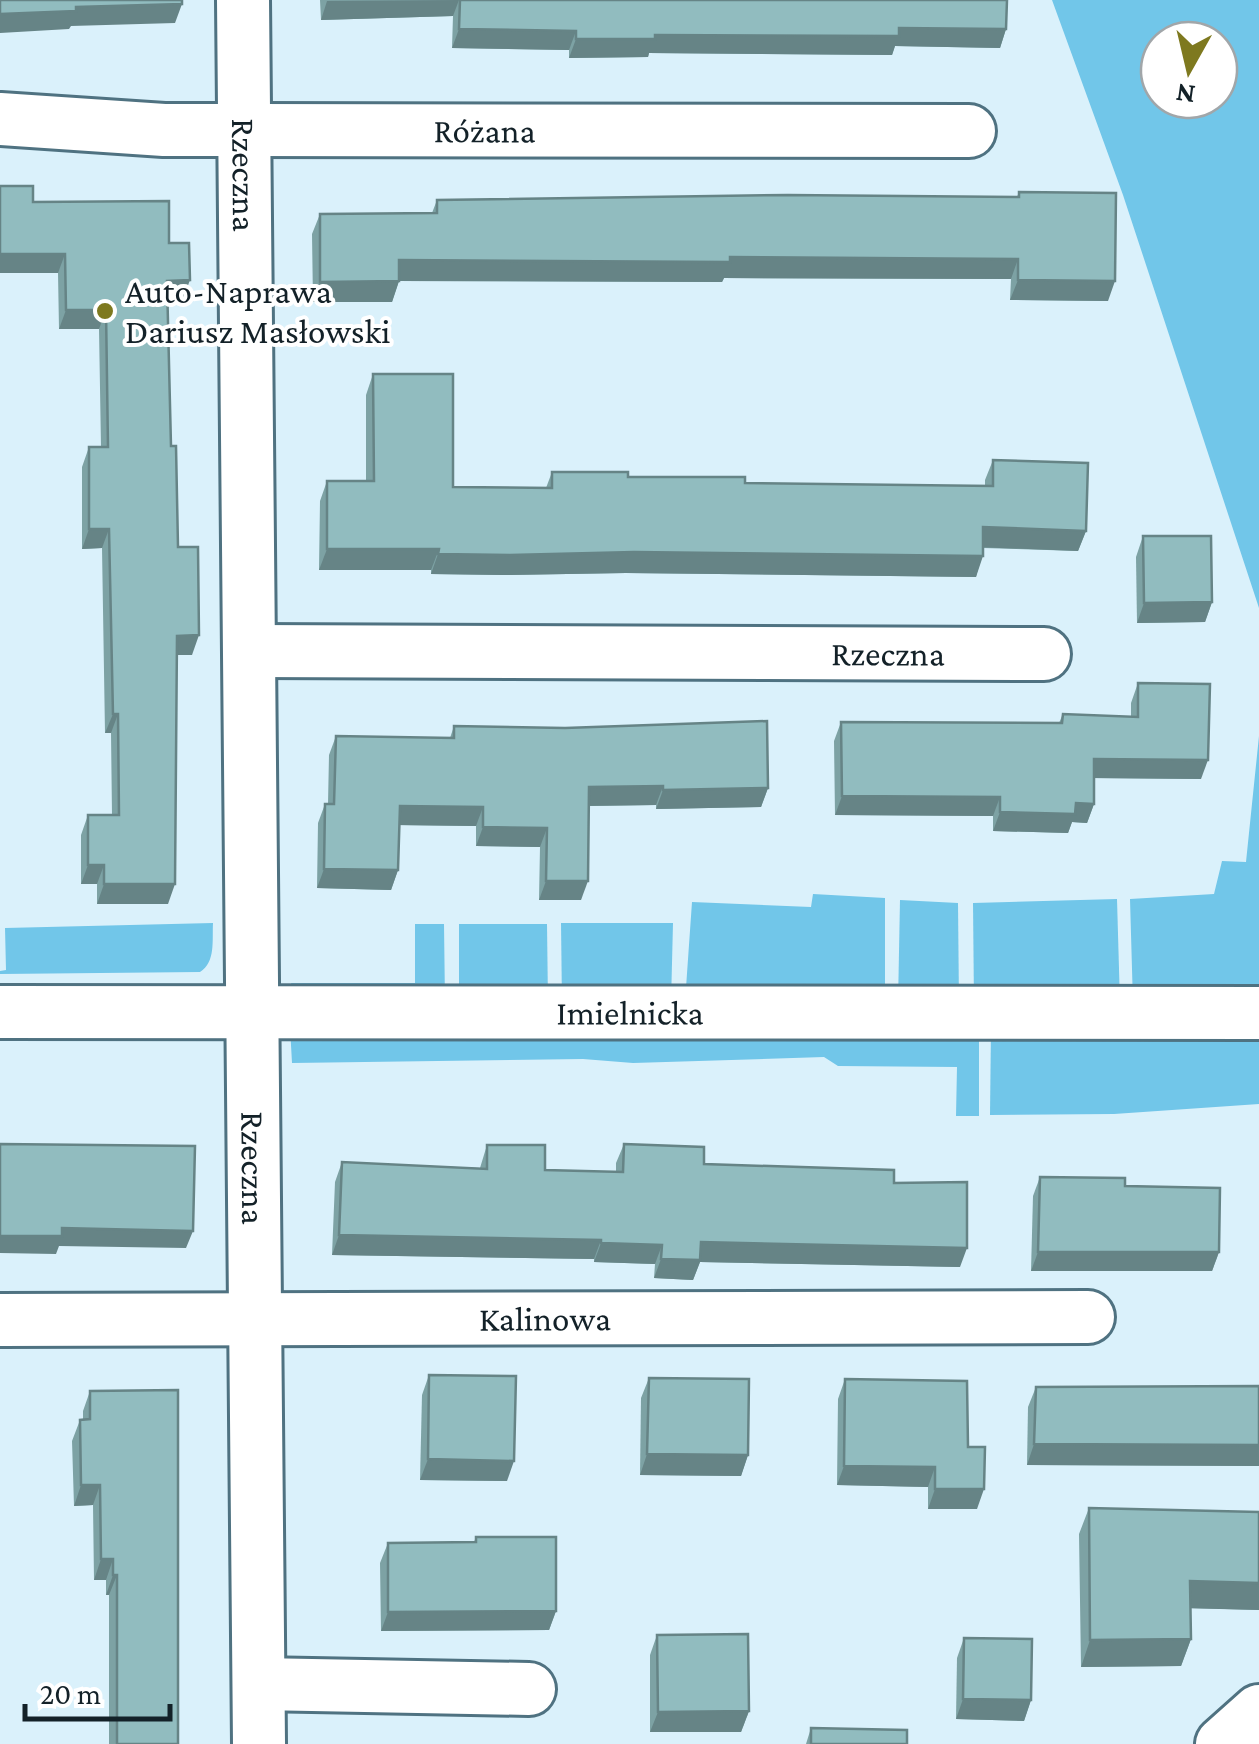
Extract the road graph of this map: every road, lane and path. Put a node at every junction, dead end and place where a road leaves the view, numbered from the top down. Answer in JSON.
{"nodes":[{"id":1,"x":243,"y":0,"type":"edge"},
{"id":2,"x":0,"y":120,"type":"edge"},
{"id":3,"x":244,"y":129,"type":"junction"},
{"id":4,"x":970,"y":131,"type":"dead end"},
{"id":5,"x":250,"y":652,"type":"junction"},
{"id":6,"x":1044,"y":654,"type":"dead end"},
{"id":7,"x":0,"y":1012,"type":"edge"},
{"id":8,"x":1259,"y":1013,"type":"edge"},
{"id":9,"x":252,"y":1014,"type":"junction"},
{"id":10,"x":1088,"y":1317,"type":"dead end"},
{"id":11,"x":256,"y":1319,"type":"junction"},
{"id":12,"x":0,"y":1320,"type":"edge"},
{"id":13,"x":258,"y":1684,"type":"junction"},
{"id":14,"x":529,"y":1689,"type":"dead end"},
{"id":15,"x":1259,"y":1711,"type":"edge"},
{"id":16,"x":259,"y":1744,"type":"edge"},
{"id":17,"x":1222,"y":1744,"type":"edge"}],
"edges":[{"from":1,"to":3,"type":"street","name":"Rzeczna"},
{"from":2,"to":3,"type":"street","name":"Różana"},
{"from":3,"to":4,"type":"street","name":"Różana"},
{"from":3,"to":5,"type":"street","name":"Rzeczna"},
{"from":5,"to":6,"type":"street","name":"Rzeczna"},
{"from":5,"to":9,"type":"street","name":"Rzeczna"},
{"from":7,"to":9,"type":"street","name":"Imielnicka"},
{"from":8,"to":9,"type":"street","name":"Imielnicka"},
{"from":9,"to":11,"type":"street","name":"Rzeczna"},
{"from":10,"to":11,"type":"street","name":"Kalinowa"},
{"from":11,"to":12,"type":"street","name":"Kalinowa"},
{"from":11,"to":13,"type":"street","name":"Rzeczna"},
{"from":13,"to":14,"type":"street"},
{"from":13,"to":16,"type":"street","name":"Rzeczna"},
{"from":15,"to":17,"type":"street"}]}
